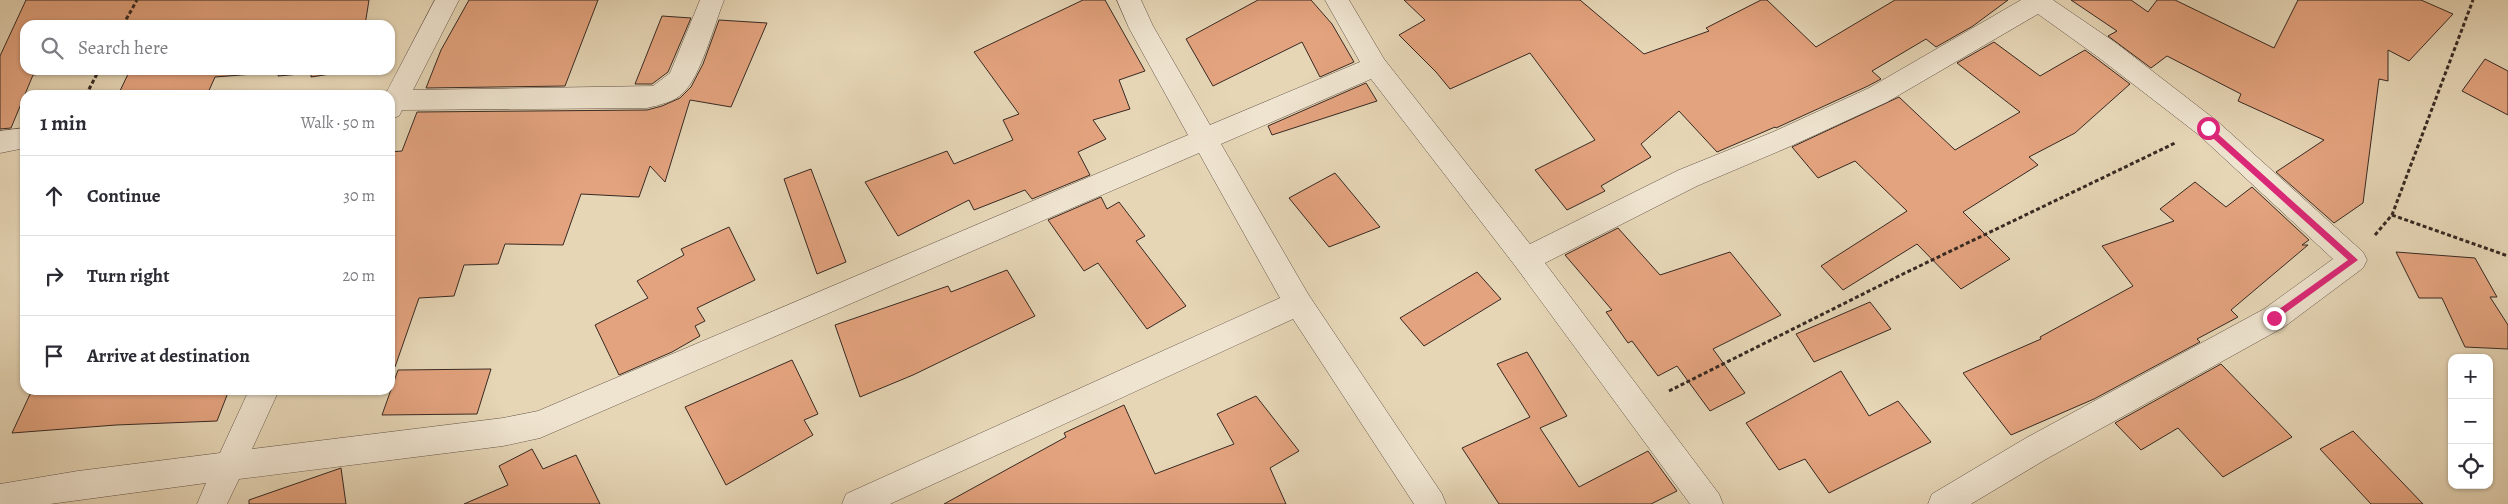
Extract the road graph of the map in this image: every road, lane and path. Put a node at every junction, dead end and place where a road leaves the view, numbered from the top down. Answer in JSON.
{"nodes":[{"id":1,"x":137,"y":0,"type":"edge"},
{"id":2,"x":447,"y":0,"type":"edge"},
{"id":3,"x":712,"y":0,"type":"edge"},
{"id":4,"x":1129,"y":0,"type":"edge"},
{"id":5,"x":1337,"y":0,"type":"edge"},
{"id":6,"x":2473,"y":0,"type":"edge"},
{"id":7,"x":2035,"y":2,"type":"edge"},
{"id":8,"x":126,"y":20,"type":"edge"},
{"id":9,"x":1375,"y":66,"type":"junction"},
{"id":10,"x":96,"y":75,"type":"edge"},
{"id":11,"x":89,"y":90,"type":"edge"},
{"id":12,"x":395,"y":96,"type":"edge"},
{"id":13,"x":395,"y":103,"type":"edge"},
{"id":14,"x":2208,"y":128,"type":"junction"},
{"id":15,"x":20,"y":139,"type":"edge"},
{"id":16,"x":1203,"y":139,"type":"junction"},
{"id":17,"x":0,"y":142,"type":"edge"},
{"id":18,"x":2392,"y":215,"type":"junction"},
{"id":19,"x":2508,"y":256,"type":"edge"},
{"id":20,"x":1526,"y":259,"type":"junction"},
{"id":21,"x":2354,"y":260,"type":"junction"},
{"id":22,"x":1298,"y":304,"type":"junction"},
{"id":23,"x":262,"y":395,"type":"edge"},
{"id":24,"x":1638,"y":408,"type":"junction"},
{"id":25,"x":229,"y":467,"type":"junction"},
{"id":26,"x":0,"y":498,"type":"edge"},
{"id":27,"x":212,"y":504,"type":"edge"},
{"id":28,"x":857,"y":504,"type":"edge"},
{"id":29,"x":1431,"y":504,"type":"edge"},
{"id":30,"x":1708,"y":504,"type":"edge"},
{"id":31,"x":1943,"y":504,"type":"edge"}],
"edges":[{"from":1,"to":8,"type":"path"},
{"from":2,"to":12,"type":"street"},
{"from":3,"to":13,"type":"street"},
{"from":4,"to":16,"type":"street"},
{"from":5,"to":9,"type":"street"},
{"from":6,"to":18,"type":"path"},
{"from":7,"to":14,"type":"street"},
{"from":7,"to":20,"type":"street"},
{"from":9,"to":16,"type":"street"},
{"from":9,"to":20,"type":"street"},
{"from":10,"to":11,"type":"path"},
{"from":14,"to":21,"type":"street"},
{"from":14,"to":24,"type":"path"},
{"from":15,"to":17,"type":"street"},
{"from":16,"to":22,"type":"street"},
{"from":16,"to":25,"type":"street"},
{"from":18,"to":19,"type":"path"},
{"from":18,"to":21,"type":"path"},
{"from":20,"to":24,"type":"street"},
{"from":21,"to":31,"type":"street"},
{"from":22,"to":28,"type":"street"},
{"from":22,"to":29,"type":"street"},
{"from":23,"to":25,"type":"street"},
{"from":24,"to":30,"type":"street"},
{"from":25,"to":26,"type":"street"},
{"from":25,"to":27,"type":"street"}]}
